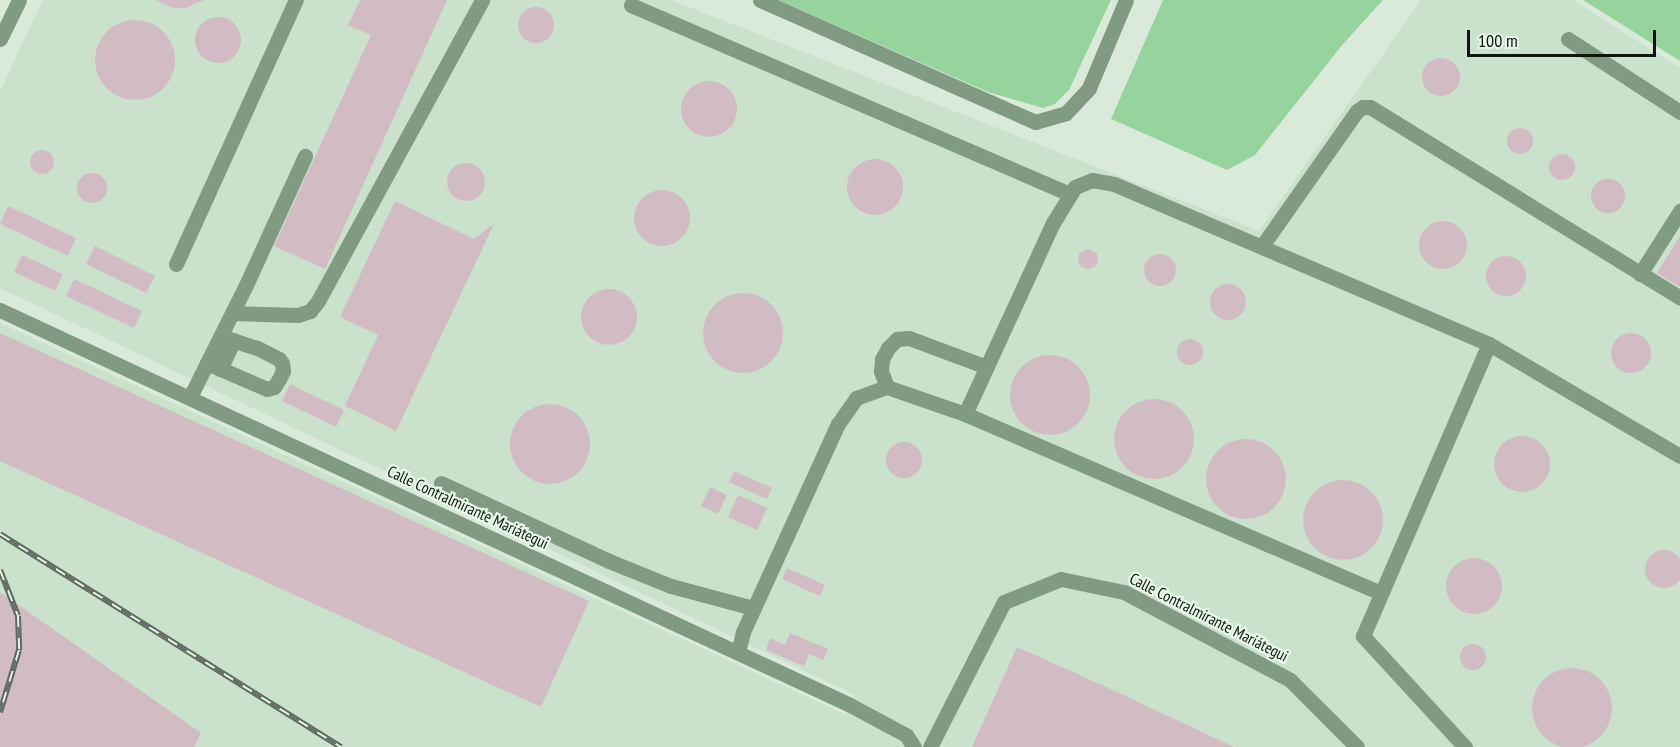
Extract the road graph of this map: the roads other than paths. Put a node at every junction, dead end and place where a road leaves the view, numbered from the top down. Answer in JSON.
{"nodes":[{"id":1,"x":19,"y":0,"type":"edge"},
{"id":2,"x":297,"y":0,"type":"edge"},
{"id":3,"x":482,"y":0,"type":"edge"},
{"id":4,"x":760,"y":0,"type":"edge"},
{"id":5,"x":1126,"y":0,"type":"edge"},
{"id":6,"x":631,"y":6,"type":"dead end"},
{"id":7,"x":0,"y":39,"type":"edge"},
{"id":8,"x":1568,"y":39,"type":"dead end"},
{"id":9,"x":1680,"y":112,"type":"edge"},
{"id":10,"x":305,"y":156,"type":"dead end"},
{"id":11,"x":1070,"y":194,"type":"junction"},
{"id":12,"x":1680,"y":211,"type":"edge"},
{"id":13,"x":1262,"y":246,"type":"junction"},
{"id":14,"x":176,"y":264,"type":"dead end"},
{"id":15,"x":1640,"y":274,"type":"junction"},
{"id":16,"x":1680,"y":298,"type":"edge"},
{"id":17,"x":0,"y":310,"type":"edge"},
{"id":18,"x":233,"y":313,"type":"junction"},
{"id":19,"x":227,"y":338,"type":"junction"},
{"id":20,"x":1489,"y":344,"type":"junction"},
{"id":21,"x":213,"y":366,"type":"junction"},
{"id":22,"x":987,"y":367,"type":"junction"},
{"id":23,"x":887,"y":387,"type":"junction"},
{"id":24,"x":190,"y":397,"type":"junction"},
{"id":25,"x":965,"y":414,"type":"junction"},
{"id":26,"x":1680,"y":456,"type":"edge"},
{"id":27,"x":441,"y":483,"type":"dead end"},
{"id":28,"x":1381,"y":593,"type":"junction"},
{"id":29,"x":753,"y":609,"type":"junction"},
{"id":30,"x":738,"y":652,"type":"junction"},
{"id":31,"x":914,"y":747,"type":"edge"},
{"id":32,"x":930,"y":747,"type":"edge"},
{"id":33,"x":1357,"y":747,"type":"edge"},
{"id":34,"x":1465,"y":747,"type":"edge"}],
"edges":[{"from":1,"to":7,"type":"street"},
{"from":2,"to":14,"type":"street"},
{"from":3,"to":18,"type":"street"},
{"from":4,"to":5,"type":"street"},
{"from":6,"to":11,"type":"street"},
{"from":8,"to":9,"type":"street"},
{"from":10,"to":18,"type":"street"},
{"from":11,"to":13,"type":"street"},
{"from":11,"to":22,"type":"street"},
{"from":12,"to":15,"type":"street"},
{"from":13,"to":15,"type":"street"},
{"from":13,"to":20,"type":"street"},
{"from":15,"to":16,"type":"street"},
{"from":17,"to":24,"type":"street","name":"Calle Contralmirante Mariátegui"},
{"from":18,"to":19,"type":"street"},
{"from":19,"to":21,"type":"street"},
{"from":19,"to":21,"type":"street"},
{"from":20,"to":26,"type":"street"},
{"from":20,"to":28,"type":"street"},
{"from":21,"to":24,"type":"street"},
{"from":22,"to":23,"type":"street"},
{"from":22,"to":25,"type":"street"},
{"from":23,"to":25,"type":"street"},
{"from":23,"to":29,"type":"street"},
{"from":24,"to":30,"type":"street","name":"Calle Contralmirante Mariátegui"},
{"from":25,"to":28,"type":"street"},
{"from":27,"to":29,"type":"street"},
{"from":28,"to":34,"type":"street"},
{"from":29,"to":30,"type":"street"},
{"from":30,"to":31,"type":"street","name":"Calle Contralmirante Mariátegui"},
{"from":32,"to":33,"type":"street","name":"Calle Contralmirante Mariátegui"}]}
